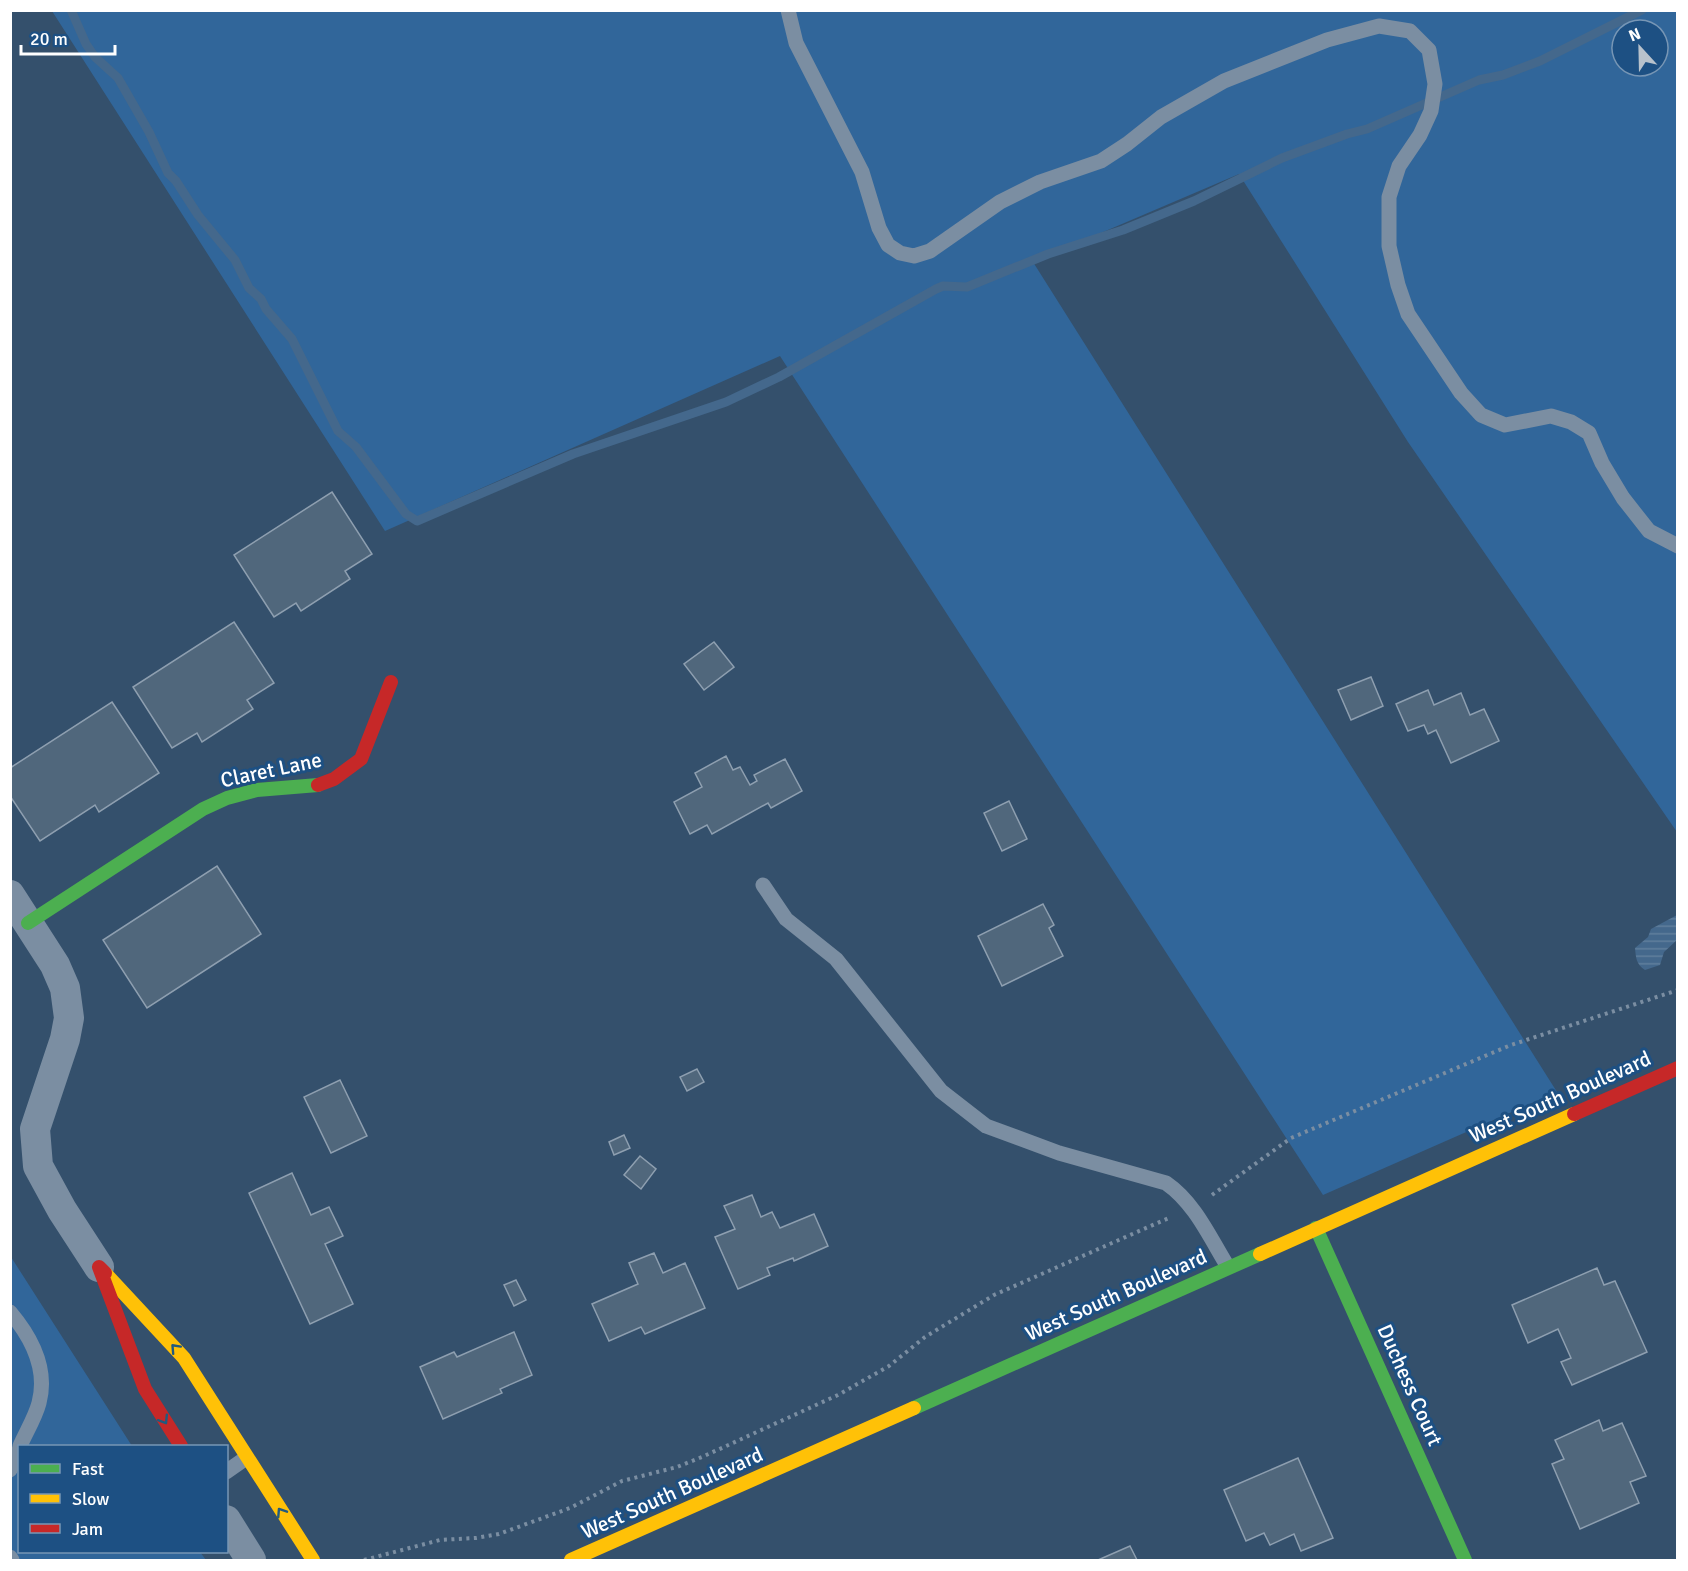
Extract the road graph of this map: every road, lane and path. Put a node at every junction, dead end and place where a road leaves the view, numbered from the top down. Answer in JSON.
{"nodes":[{"id":1,"x":788,"y":10,"type":"edge"},
{"id":2,"x":1677,"y":546,"type":"edge"},
{"id":3,"x":391,"y":682,"type":"dead end"},
{"id":4,"x":763,"y":885,"type":"dead end"},
{"id":5,"x":10,"y":895,"type":"edge"},
{"id":6,"x":28,"y":923,"type":"junction"},
{"id":7,"x":1677,"y":990,"type":"edge"},
{"id":8,"x":1677,"y":1068,"type":"edge"},
{"id":9,"x":1192,"y":1208,"type":"junction"},
{"id":10,"x":1316,"y":1228,"type":"junction"},
{"id":11,"x":99,"y":1267,"type":"junction"},
{"id":12,"x":1228,"y":1267,"type":"junction"},
{"id":13,"x":10,"y":1312,"type":"edge"},
{"id":14,"x":21,"y":1445,"type":"edge"},
{"id":15,"x":180,"y":1445,"type":"edge"},
{"id":16,"x":18,"y":1452,"type":"edge"},
{"id":17,"x":246,"y":1458,"type":"junction"},
{"id":18,"x":10,"y":1470,"type":"edge"},
{"id":19,"x":228,"y":1471,"type":"edge"},
{"id":20,"x":228,"y":1523,"type":"edge"},
{"id":21,"x":251,"y":1560,"type":"edge"},
{"id":22,"x":313,"y":1560,"type":"edge"},
{"id":23,"x":364,"y":1560,"type":"edge"},
{"id":24,"x":571,"y":1560,"type":"edge"},
{"id":25,"x":1465,"y":1560,"type":"edge"}],
"edges":[{"from":1,"to":2,"type":"lane"},
{"from":3,"to":6,"type":"street","name":"Claret Lane"},
{"from":4,"to":9,"type":"lane"},
{"from":5,"to":6,"type":"street"},
{"from":6,"to":11,"type":"street"},
{"from":7,"to":9,"type":"path"},
{"from":8,"to":10,"type":"street","name":"West South Boulevard"},
{"from":9,"to":12,"type":"lane"},
{"from":9,"to":23,"type":"path"},
{"from":10,"to":12,"type":"street","name":"West South Boulevard"},
{"from":10,"to":25,"type":"street","name":"Duchess Court"},
{"from":11,"to":15,"type":"street","one_way":true},
{"from":17,"to":11,"type":"street","one_way":true},
{"from":12,"to":24,"type":"street","name":"West South Boulevard"},
{"from":13,"to":14,"type":"lane"},
{"from":16,"to":18,"type":"lane"},
{"from":17,"to":19,"type":"lane"},
{"from":22,"to":17,"type":"street","one_way":true},
{"from":20,"to":21,"type":"street"}]}
